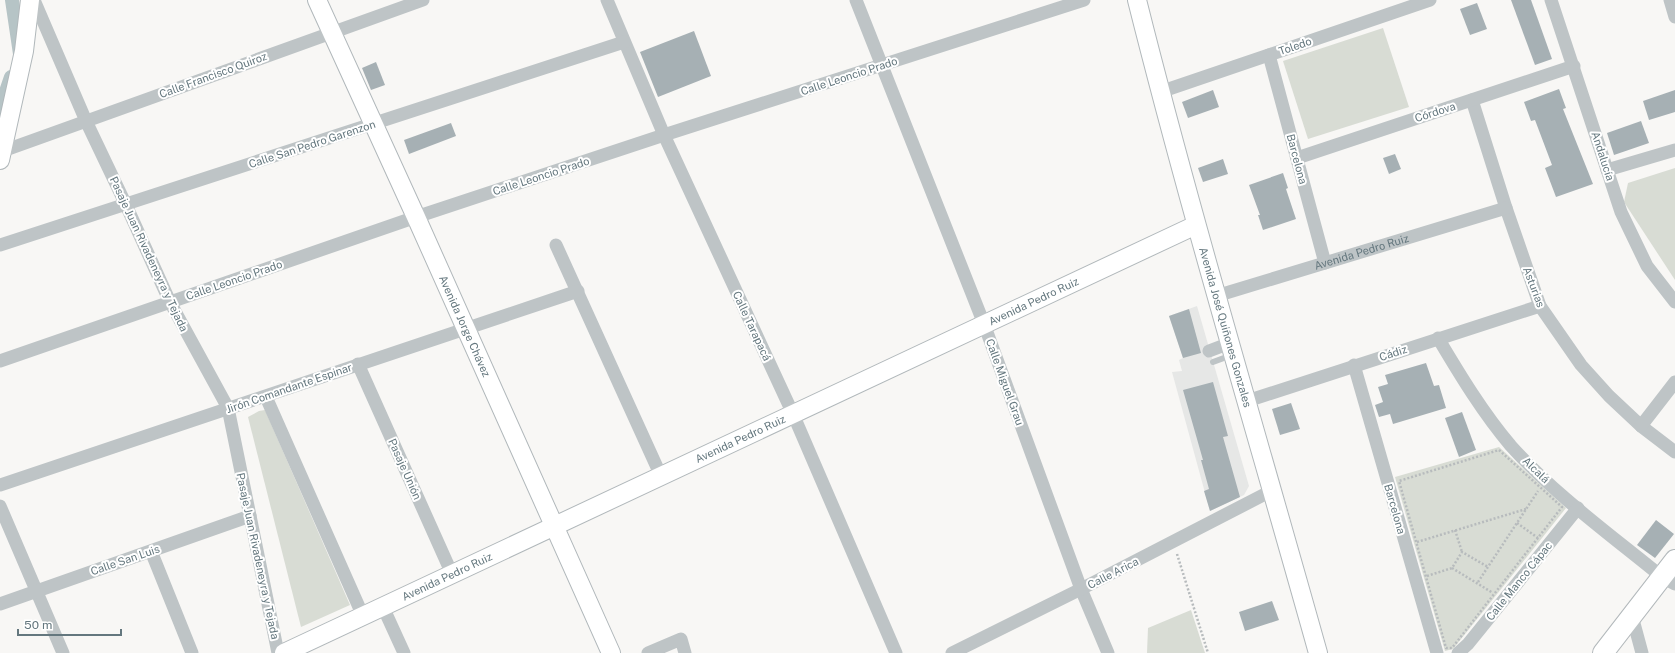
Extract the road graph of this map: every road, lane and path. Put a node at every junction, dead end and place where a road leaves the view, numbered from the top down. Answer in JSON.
{"nodes":[{"id":1,"x":30,"y":0,"type":"edge"},
{"id":2,"x":34,"y":0,"type":"edge"},
{"id":3,"x":317,"y":0,"type":"edge"},
{"id":4,"x":423,"y":0,"type":"edge"},
{"id":5,"x":606,"y":0,"type":"edge"},
{"id":6,"x":856,"y":0,"type":"edge"},
{"id":7,"x":1084,"y":0,"type":"edge"},
{"id":8,"x":1137,"y":0,"type":"edge"},
{"id":9,"x":1430,"y":0,"type":"edge"},
{"id":10,"x":1551,"y":0,"type":"edge"},
{"id":11,"x":1670,"y":0,"type":"edge"},
{"id":12,"x":1675,"y":17,"type":"edge"},
{"id":13,"x":332,"y":32,"type":"junction"},
{"id":14,"x":624,"y":42,"type":"junction"},
{"id":15,"x":1269,"y":55,"type":"junction"},
{"id":16,"x":882,"y":65,"type":"junction"},
{"id":17,"x":1574,"y":66,"type":"junction"},
{"id":18,"x":1160,"y":92,"type":"junction"},
{"id":19,"x":1472,"y":100,"type":"junction"},
{"id":20,"x":86,"y":121,"type":"junction"},
{"id":21,"x":374,"y":124,"type":"junction"},
{"id":22,"x":664,"y":135,"type":"junction"},
{"id":23,"x":1675,"y":150,"type":"edge"},
{"id":24,"x":2,"y":156,"type":"edge"},
{"id":25,"x":1297,"y":158,"type":"junction"},
{"id":26,"x":1607,"y":170,"type":"junction"},
{"id":27,"x":126,"y":205,"type":"junction"},
{"id":28,"x":1506,"y":208,"type":"junction"},
{"id":29,"x":416,"y":217,"type":"junction"},
{"id":30,"x":1196,"y":225,"type":"junction"},
{"id":31,"x":0,"y":245,"type":"edge"},
{"id":32,"x":556,"y":245,"type":"dead end"},
{"id":33,"x":1325,"y":263,"type":"junction"},
{"id":34,"x":578,"y":291,"type":"junction"},
{"id":35,"x":1216,"y":296,"type":"junction"},
{"id":36,"x":170,"y":302,"type":"junction"},
{"id":37,"x":1675,"y":302,"type":"edge"},
{"id":38,"x":1540,"y":306,"type":"junction"},
{"id":39,"x":984,"y":324,"type":"junction"},
{"id":40,"x":466,"y":328,"type":"junction"},
{"id":41,"x":1438,"y":338,"type":"junction"},
{"id":42,"x":1232,"y":349,"type":"junction"},
{"id":43,"x":1211,"y":356,"type":"dead end"},
{"id":44,"x":0,"y":360,"type":"edge"},
{"id":45,"x":358,"y":364,"type":"junction"},
{"id":46,"x":1354,"y":365,"type":"junction"},
{"id":47,"x":1675,"y":382,"type":"edge"},
{"id":48,"x":266,"y":397,"type":"junction"},
{"id":49,"x":1247,"y":401,"type":"junction"},
{"id":50,"x":228,"y":408,"type":"junction"},
{"id":51,"x":793,"y":414,"type":"junction"},
{"id":52,"x":1641,"y":426,"type":"junction"},
{"id":53,"x":1675,"y":452,"type":"edge"},
{"id":54,"x":661,"y":476,"type":"junction"},
{"id":55,"x":0,"y":485,"type":"edge"},
{"id":56,"x":1541,"y":488,"type":"junction"},
{"id":57,"x":1273,"y":490,"type":"junction"},
{"id":58,"x":0,"y":506,"type":"edge"},
{"id":59,"x":1578,"y":508,"type":"junction"},
{"id":60,"x":1526,"y":509,"type":"junction"},
{"id":61,"x":250,"y":516,"type":"junction"},
{"id":62,"x":1517,"y":523,"type":"junction"},
{"id":63,"x":554,"y":527,"type":"junction"},
{"id":64,"x":1455,"y":530,"type":"junction"},
{"id":65,"x":1538,"y":539,"type":"junction"},
{"id":66,"x":1173,"y":542,"type":"junction"},
{"id":67,"x":1416,"y":542,"type":"junction"},
{"id":68,"x":151,"y":551,"type":"junction"},
{"id":69,"x":1462,"y":552,"type":"junction"},
{"id":70,"x":1675,"y":560,"type":"edge"},
{"id":71,"x":1488,"y":567,"type":"junction"},
{"id":72,"x":1452,"y":568,"type":"junction"},
{"id":73,"x":452,"y":574,"type":"junction"},
{"id":74,"x":1426,"y":576,"type":"junction"},
{"id":75,"x":1669,"y":580,"type":"edge"},
{"id":76,"x":1478,"y":582,"type":"junction"},
{"id":77,"x":1081,"y":589,"type":"junction"},
{"id":78,"x":36,"y":591,"type":"junction"},
{"id":79,"x":1494,"y":594,"type":"junction"},
{"id":80,"x":0,"y":604,"type":"edge"},
{"id":81,"x":383,"y":607,"type":"junction"},
{"id":82,"x":362,"y":616,"type":"junction"},
{"id":83,"x":1632,"y":616,"type":"junction"},
{"id":84,"x":63,"y":653,"type":"edge"},
{"id":85,"x":192,"y":653,"type":"edge"},
{"id":86,"x":278,"y":653,"type":"edge"},
{"id":87,"x":284,"y":653,"type":"edge"},
{"id":88,"x":404,"y":653,"type":"edge"},
{"id":89,"x":611,"y":653,"type":"edge"},
{"id":90,"x":648,"y":653,"type":"edge"},
{"id":91,"x":685,"y":653,"type":"edge"},
{"id":92,"x":896,"y":653,"type":"edge"},
{"id":93,"x":952,"y":653,"type":"edge"},
{"id":94,"x":1108,"y":653,"type":"edge"},
{"id":95,"x":1208,"y":653,"type":"edge"},
{"id":96,"x":1318,"y":653,"type":"edge"},
{"id":97,"x":1437,"y":653,"type":"edge"},
{"id":98,"x":1458,"y":653,"type":"edge"},
{"id":99,"x":1603,"y":653,"type":"edge"},
{"id":100,"x":1642,"y":653,"type":"edge"}],
"edges":[{"from":1,"to":24,"type":"street"},
{"from":2,"to":20,"type":"street","name":"Pasaje Juan Rivadeneyra y Tejada"},
{"from":3,"to":13,"type":"street","name":"Avenida Jorge Chávez"},
{"from":4,"to":13,"type":"street","name":"Calle Francisco Quiroz"},
{"from":5,"to":14,"type":"street","name":"Calle Tarapacá"},
{"from":6,"to":16,"type":"street","name":"Calle Miguel Grau"},
{"from":7,"to":16,"type":"street","name":"Calle Leoncio Prado"},
{"from":8,"to":18,"type":"street","name":"Avenida José Quiñones Gonzales"},
{"from":9,"to":15,"type":"street","name":"Toledo"},
{"from":10,"to":17,"type":"street","name":"Andalucía"},
{"from":11,"to":12,"type":"street"},
{"from":13,"to":20,"type":"street","name":"Calle Francisco Quiroz"},
{"from":13,"to":21,"type":"street","name":"Avenida Jorge Chávez"},
{"from":14,"to":21,"type":"street","name":"Calle San Pedro Garenzon"},
{"from":14,"to":22,"type":"street","name":"Calle Tarapacá"},
{"from":15,"to":18,"type":"street","name":"Toledo"},
{"from":15,"to":25,"type":"street","name":"Barcelona"},
{"from":16,"to":22,"type":"street","name":"Calle Leoncio Prado"},
{"from":16,"to":39,"type":"street","name":"Calle Miguel Grau"},
{"from":17,"to":19,"type":"street","name":"Córdova"},
{"from":17,"to":26,"type":"street","name":"Andalucía"},
{"from":18,"to":30,"type":"street","name":"Avenida José Quiñones Gonzales"},
{"from":19,"to":25,"type":"street","name":"Córdova"},
{"from":19,"to":28,"type":"street","name":"Asturias"},
{"from":20,"to":24,"type":"street","name":"Calle Francisco Quiroz"},
{"from":20,"to":27,"type":"street","name":"Pasaje Juan Rivadeneyra y Tejada"},
{"from":21,"to":27,"type":"street","name":"Calle San Pedro Garenzon"},
{"from":21,"to":29,"type":"street","name":"Avenida Jorge Chávez"},
{"from":22,"to":29,"type":"street","name":"Calle Leoncio Prado"},
{"from":22,"to":51,"type":"street","name":"Calle Tarapacá"},
{"from":23,"to":26,"type":"street"},
{"from":25,"to":33,"type":"street","name":"Barcelona"},
{"from":26,"to":37,"type":"street","name":"Andalucía"},
{"from":27,"to":31,"type":"street","name":"Calle San Pedro Garenzon"},
{"from":27,"to":36,"type":"street","name":"Pasaje Juan Rivadeneyra y Tejada"},
{"from":28,"to":33,"type":"street","name":"Avenida Pedro Ruiz"},
{"from":28,"to":38,"type":"street","name":"Asturias"},
{"from":29,"to":36,"type":"street","name":"Calle Leoncio Prado"},
{"from":29,"to":40,"type":"street","name":"Avenida Jorge Chávez"},
{"from":30,"to":35,"type":"street","name":"Avenida José Quiñones Gonzales"},
{"from":30,"to":39,"type":"street","name":"Avenida Pedro Ruiz"},
{"from":32,"to":34,"type":"street"},
{"from":33,"to":35,"type":"street","name":"Avenida Pedro Ruiz"},
{"from":34,"to":40,"type":"street","name":"Jirón Comandante Espinar"},
{"from":34,"to":54,"type":"street"},
{"from":35,"to":42,"type":"street","name":"Avenida José Quiñones Gonzales"},
{"from":36,"to":44,"type":"street","name":"Calle Leoncio Prado"},
{"from":36,"to":50,"type":"street","name":"Pasaje Juan Rivadeneyra y Tejada"},
{"from":38,"to":41,"type":"street","name":"Cádiz"},
{"from":38,"to":52,"type":"street","name":"Asturias"},
{"from":39,"to":51,"type":"street","name":"Avenida Pedro Ruiz"},
{"from":39,"to":77,"type":"street","name":"Calle Miguel Grau"},
{"from":40,"to":45,"type":"street","name":"Jirón Comandante Espinar"},
{"from":40,"to":63,"type":"street","name":"Avenida Jorge Chávez"},
{"from":41,"to":46,"type":"street","name":"Cádiz"},
{"from":41,"to":59,"type":"street","name":"Alcalá"},
{"from":42,"to":43,"type":"street"},
{"from":42,"to":49,"type":"street","name":"Avenida José Quiñones Gonzales"},
{"from":45,"to":48,"type":"street","name":"Jirón Comandante Espinar"},
{"from":45,"to":73,"type":"street","name":"Pasaje Unión"},
{"from":46,"to":49,"type":"street","name":"Cádiz"},
{"from":46,"to":97,"type":"street","name":"Barcelona"},
{"from":47,"to":52,"type":"street"},
{"from":48,"to":50,"type":"street","name":"Jirón Comandante Espinar"},
{"from":48,"to":82,"type":"street"},
{"from":49,"to":57,"type":"street","name":"Avenida José Quiñones Gonzales"},
{"from":50,"to":55,"type":"street","name":"Jirón Comandante Espinar"},
{"from":50,"to":61,"type":"street","name":"Pasaje Juan Rivadeneyra y Tejada"},
{"from":51,"to":54,"type":"street","name":"Avenida Pedro Ruiz"},
{"from":51,"to":92,"type":"street","name":"Calle Tarapacá"},
{"from":52,"to":53,"type":"street","name":"Asturias"},
{"from":54,"to":63,"type":"street","name":"Avenida Pedro Ruiz"},
{"from":56,"to":60,"type":"path"},
{"from":56,"to":65,"type":"path"},
{"from":56,"to":67,"type":"path"},
{"from":57,"to":66,"type":"street","name":"Calle Arica"},
{"from":57,"to":96,"type":"street","name":"Avenida José Quiñones Gonzales"},
{"from":58,"to":78,"type":"street"},
{"from":59,"to":75,"type":"street","name":"Alcalá"},
{"from":59,"to":98,"type":"street","name":"Calle Manco Cápac"},
{"from":60,"to":62,"type":"path"},
{"from":60,"to":64,"type":"path"},
{"from":61,"to":68,"type":"street","name":"Calle San Luis"},
{"from":61,"to":86,"type":"street","name":"Pasaje Juan Rivadeneyra y Tejada"},
{"from":62,"to":65,"type":"path"},
{"from":62,"to":71,"type":"path"},
{"from":63,"to":73,"type":"street","name":"Avenida Pedro Ruiz"},
{"from":63,"to":89,"type":"street","name":"Avenida Jorge Chávez"},
{"from":64,"to":67,"type":"path"},
{"from":64,"to":69,"type":"path"},
{"from":65,"to":79,"type":"path"},
{"from":66,"to":77,"type":"street","name":"Calle Arica"},
{"from":66,"to":95,"type":"path"},
{"from":67,"to":74,"type":"path"},
{"from":68,"to":78,"type":"street","name":"Calle San Luis"},
{"from":68,"to":85,"type":"street"},
{"from":69,"to":71,"type":"path"},
{"from":69,"to":72,"type":"path"},
{"from":70,"to":75,"type":"main road"},
{"from":71,"to":76,"type":"path"},
{"from":72,"to":74,"type":"path"},
{"from":72,"to":76,"type":"path"},
{"from":73,"to":81,"type":"street","name":"Avenida Pedro Ruiz"},
{"from":74,"to":79,"type":"path"},
{"from":75,"to":83,"type":"main road"},
{"from":76,"to":79,"type":"path"},
{"from":77,"to":93,"type":"street","name":"Calle Arica"},
{"from":77,"to":94,"type":"street","name":"Calle Miguel Grau"},
{"from":78,"to":80,"type":"street","name":"Calle San Luis"},
{"from":78,"to":84,"type":"street"},
{"from":81,"to":82,"type":"street","name":"Avenida Pedro Ruiz"},
{"from":81,"to":88,"type":"street"},
{"from":82,"to":87,"type":"street","name":"Avenida Pedro Ruiz"},
{"from":83,"to":99,"type":"main road"},
{"from":83,"to":100,"type":"street"},
{"from":90,"to":91,"type":"street"}]}
